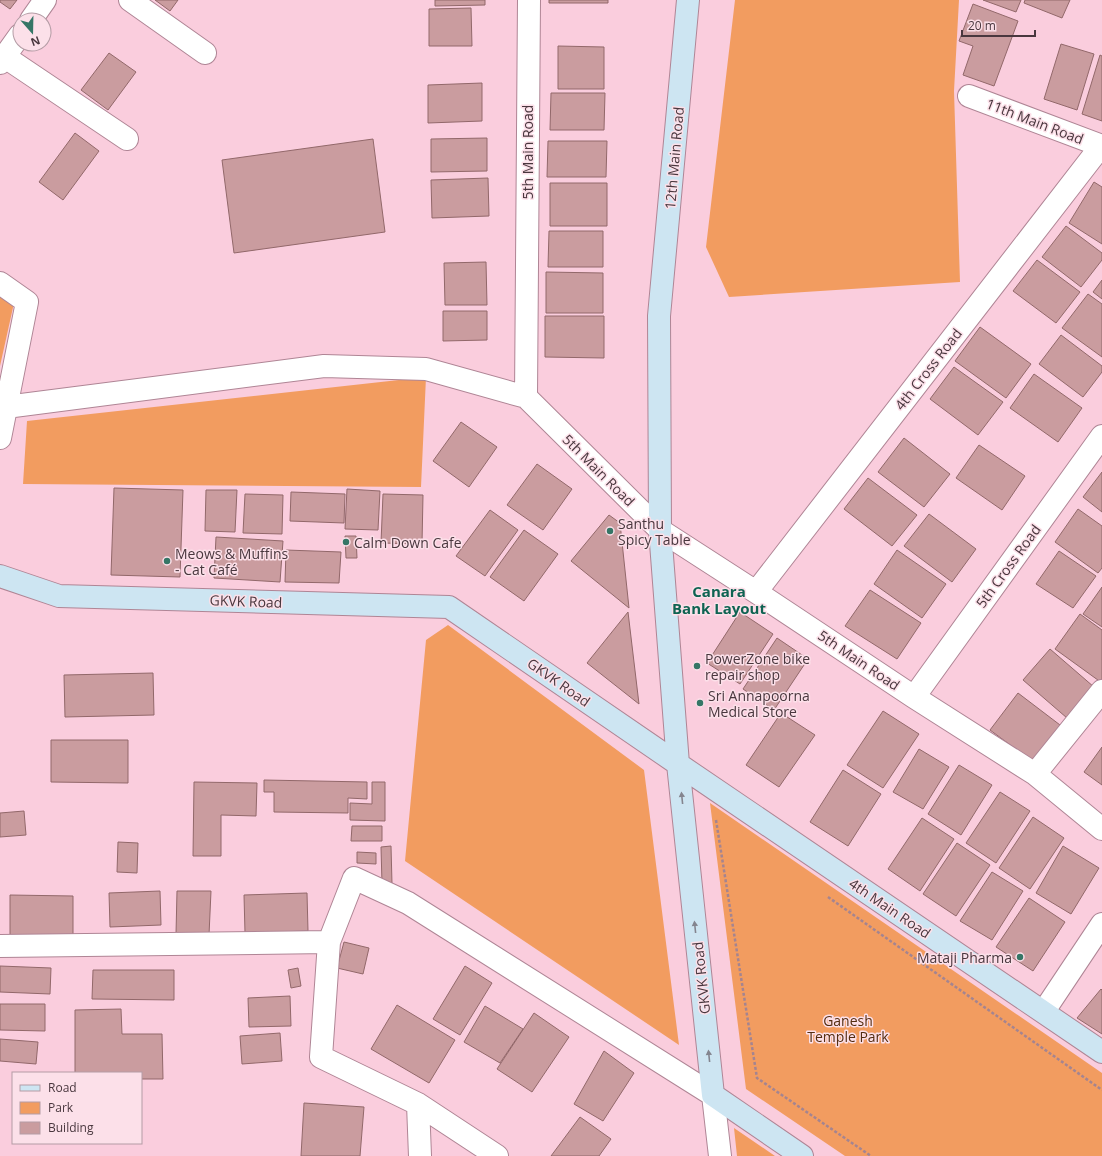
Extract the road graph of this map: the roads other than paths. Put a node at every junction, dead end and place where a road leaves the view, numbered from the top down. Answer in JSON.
{"nodes":[{"id":1,"x":45,"y":0,"type":"edge"},
{"id":2,"x":130,"y":0,"type":"edge"},
{"id":3,"x":529,"y":0,"type":"edge"},
{"id":4,"x":688,"y":0,"type":"edge"},
{"id":5,"x":37,"y":12,"type":"edge"},
{"id":6,"x":12,"y":46,"type":"edge"},
{"id":7,"x":205,"y":53,"type":"dead end"},
{"id":8,"x":2,"y":60,"type":"edge"},
{"id":9,"x":969,"y":96,"type":"dead end"},
{"id":10,"x":127,"y":139,"type":"dead end"},
{"id":11,"x":1102,"y":146,"type":"edge"},
{"id":12,"x":0,"y":283,"type":"edge"},
{"id":13,"x":526,"y":397,"type":"junction"},
{"id":14,"x":6,"y":408,"type":"junction"},
{"id":15,"x":1102,"y":436,"type":"edge"},
{"id":16,"x":0,"y":438,"type":"edge"},
{"id":17,"x":660,"y":530,"type":"junction"},
{"id":18,"x":0,"y":576,"type":"edge"},
{"id":19,"x":756,"y":592,"type":"junction"},
{"id":20,"x":1102,"y":690,"type":"edge"},
{"id":21,"x":914,"y":697,"type":"junction"},
{"id":22,"x":678,"y":764,"type":"junction"},
{"id":23,"x":1035,"y":774,"type":"junction"},
{"id":24,"x":1102,"y":829,"type":"edge"},
{"id":25,"x":1102,"y":924,"type":"edge"},
{"id":26,"x":329,"y":942,"type":"junction"},
{"id":27,"x":0,"y":946,"type":"edge"},
{"id":28,"x":1044,"y":1011,"type":"junction"},
{"id":29,"x":1102,"y":1052,"type":"edge"},
{"id":30,"x":713,"y":1095,"type":"junction"},
{"id":31,"x":418,"y":1104,"type":"junction"},
{"id":32,"x":420,"y":1156,"type":"edge"},
{"id":33,"x":497,"y":1156,"type":"edge"},
{"id":34,"x":720,"y":1156,"type":"edge"},
{"id":35,"x":802,"y":1156,"type":"edge"}],
"edges":[{"from":1,"to":5,"type":"street"},
{"from":2,"to":7,"type":"street"},
{"from":3,"to":13,"type":"street","name":"5th Main Road"},
{"from":4,"to":17,"type":"main road","name":"12th Main Road"},
{"from":6,"to":8,"type":"street"},
{"from":8,"to":10,"type":"street"},
{"from":9,"to":11,"type":"street","name":"11th Main Road"},
{"from":11,"to":19,"type":"street","name":"4th Cross Road"},
{"from":12,"to":14,"type":"street"},
{"from":13,"to":14,"type":"street"},
{"from":13,"to":17,"type":"street","name":"5th Main Road"},
{"from":14,"to":16,"type":"street"},
{"from":15,"to":21,"type":"street","name":"5th Cross Road"},
{"from":17,"to":19,"type":"street","name":"5th Main Road"},
{"from":17,"to":22,"type":"main road","name":"12th Main Road"},
{"from":18,"to":22,"type":"main road","name":"GKVK Road"},
{"from":19,"to":21,"type":"street","name":"5th Main Road"},
{"from":20,"to":23,"type":"street"},
{"from":21,"to":23,"type":"street","name":"5th Main Road"},
{"from":22,"to":28,"type":"main road","name":"4th Main Road"},
{"from":30,"to":22,"type":"main road","name":"GKVK Road","one_way":true},
{"from":23,"to":24,"type":"street","name":"5th Main Road"},
{"from":25,"to":28,"type":"street"},
{"from":26,"to":27,"type":"street"},
{"from":26,"to":30,"type":"street"},
{"from":26,"to":31,"type":"street"},
{"from":28,"to":29,"type":"main road","name":"4th Main Road"},
{"from":30,"to":34,"type":"street"},
{"from":30,"to":35,"type":"main road"},
{"from":31,"to":32,"type":"street"},
{"from":31,"to":33,"type":"street"}]}
